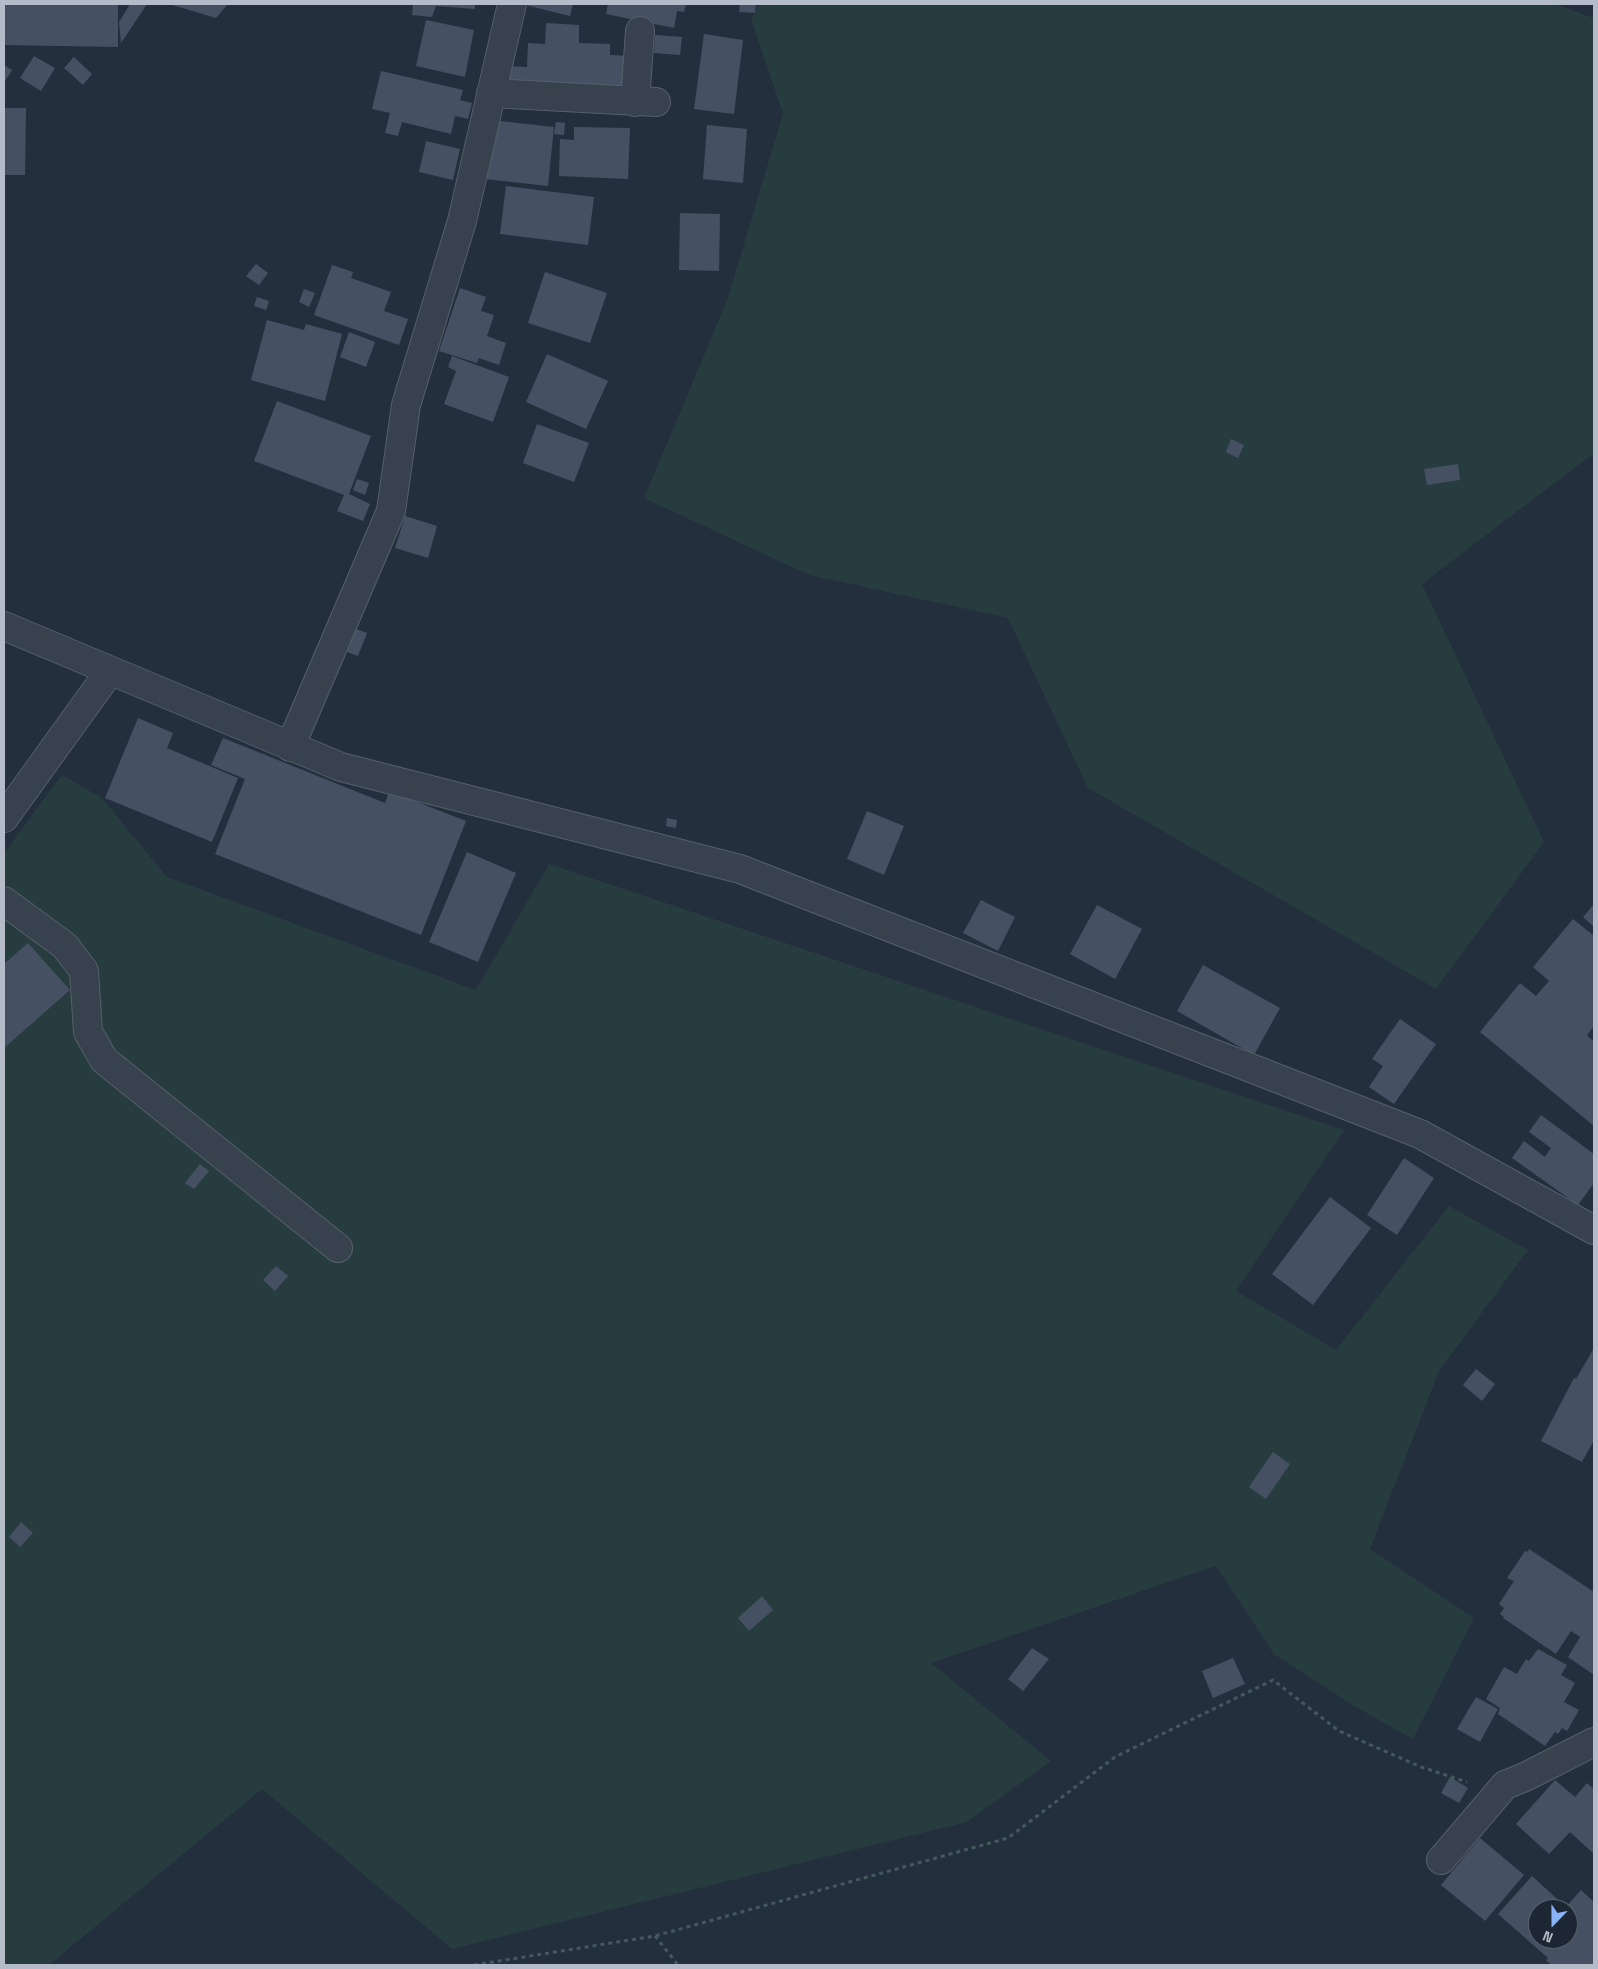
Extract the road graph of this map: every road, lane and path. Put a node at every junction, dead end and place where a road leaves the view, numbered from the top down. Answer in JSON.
{"nodes":[{"id":1,"x":512,"y":4,"type":"edge"},
{"id":2,"x":640,"y":31,"type":"dead end"},
{"id":3,"x":491,"y":93,"type":"junction"},
{"id":4,"x":4,"y":626,"type":"edge"},
{"id":5,"x":110,"y":671,"type":"junction"},
{"id":6,"x":290,"y":747,"type":"junction"},
{"id":7,"x":4,"y":818,"type":"edge"},
{"id":8,"x":4,"y":901,"type":"edge"},
{"id":9,"x":1593,"y":1227,"type":"edge"},
{"id":10,"x":338,"y":1248,"type":"dead end"},
{"id":11,"x":1594,"y":1742,"type":"edge"},
{"id":12,"x":1498,"y":1792,"type":"junction"},
{"id":13,"x":1441,"y":1860,"type":"dead end"},
{"id":14,"x":655,"y":1936,"type":"junction"},
{"id":15,"x":474,"y":1965,"type":"edge"},
{"id":16,"x":678,"y":1965,"type":"edge"}],
"edges":[{"from":1,"to":3,"type":"street"},
{"from":2,"to":3,"type":"street"},
{"from":3,"to":6,"type":"street"},
{"from":4,"to":5,"type":"street"},
{"from":5,"to":6,"type":"street"},
{"from":5,"to":7,"type":"street"},
{"from":6,"to":9,"type":"street"},
{"from":8,"to":10,"type":"street"},
{"from":11,"to":12,"type":"street"},
{"from":12,"to":13,"type":"street"},
{"from":12,"to":14,"type":"path"},
{"from":14,"to":15,"type":"path"},
{"from":14,"to":16,"type":"path"}]}
